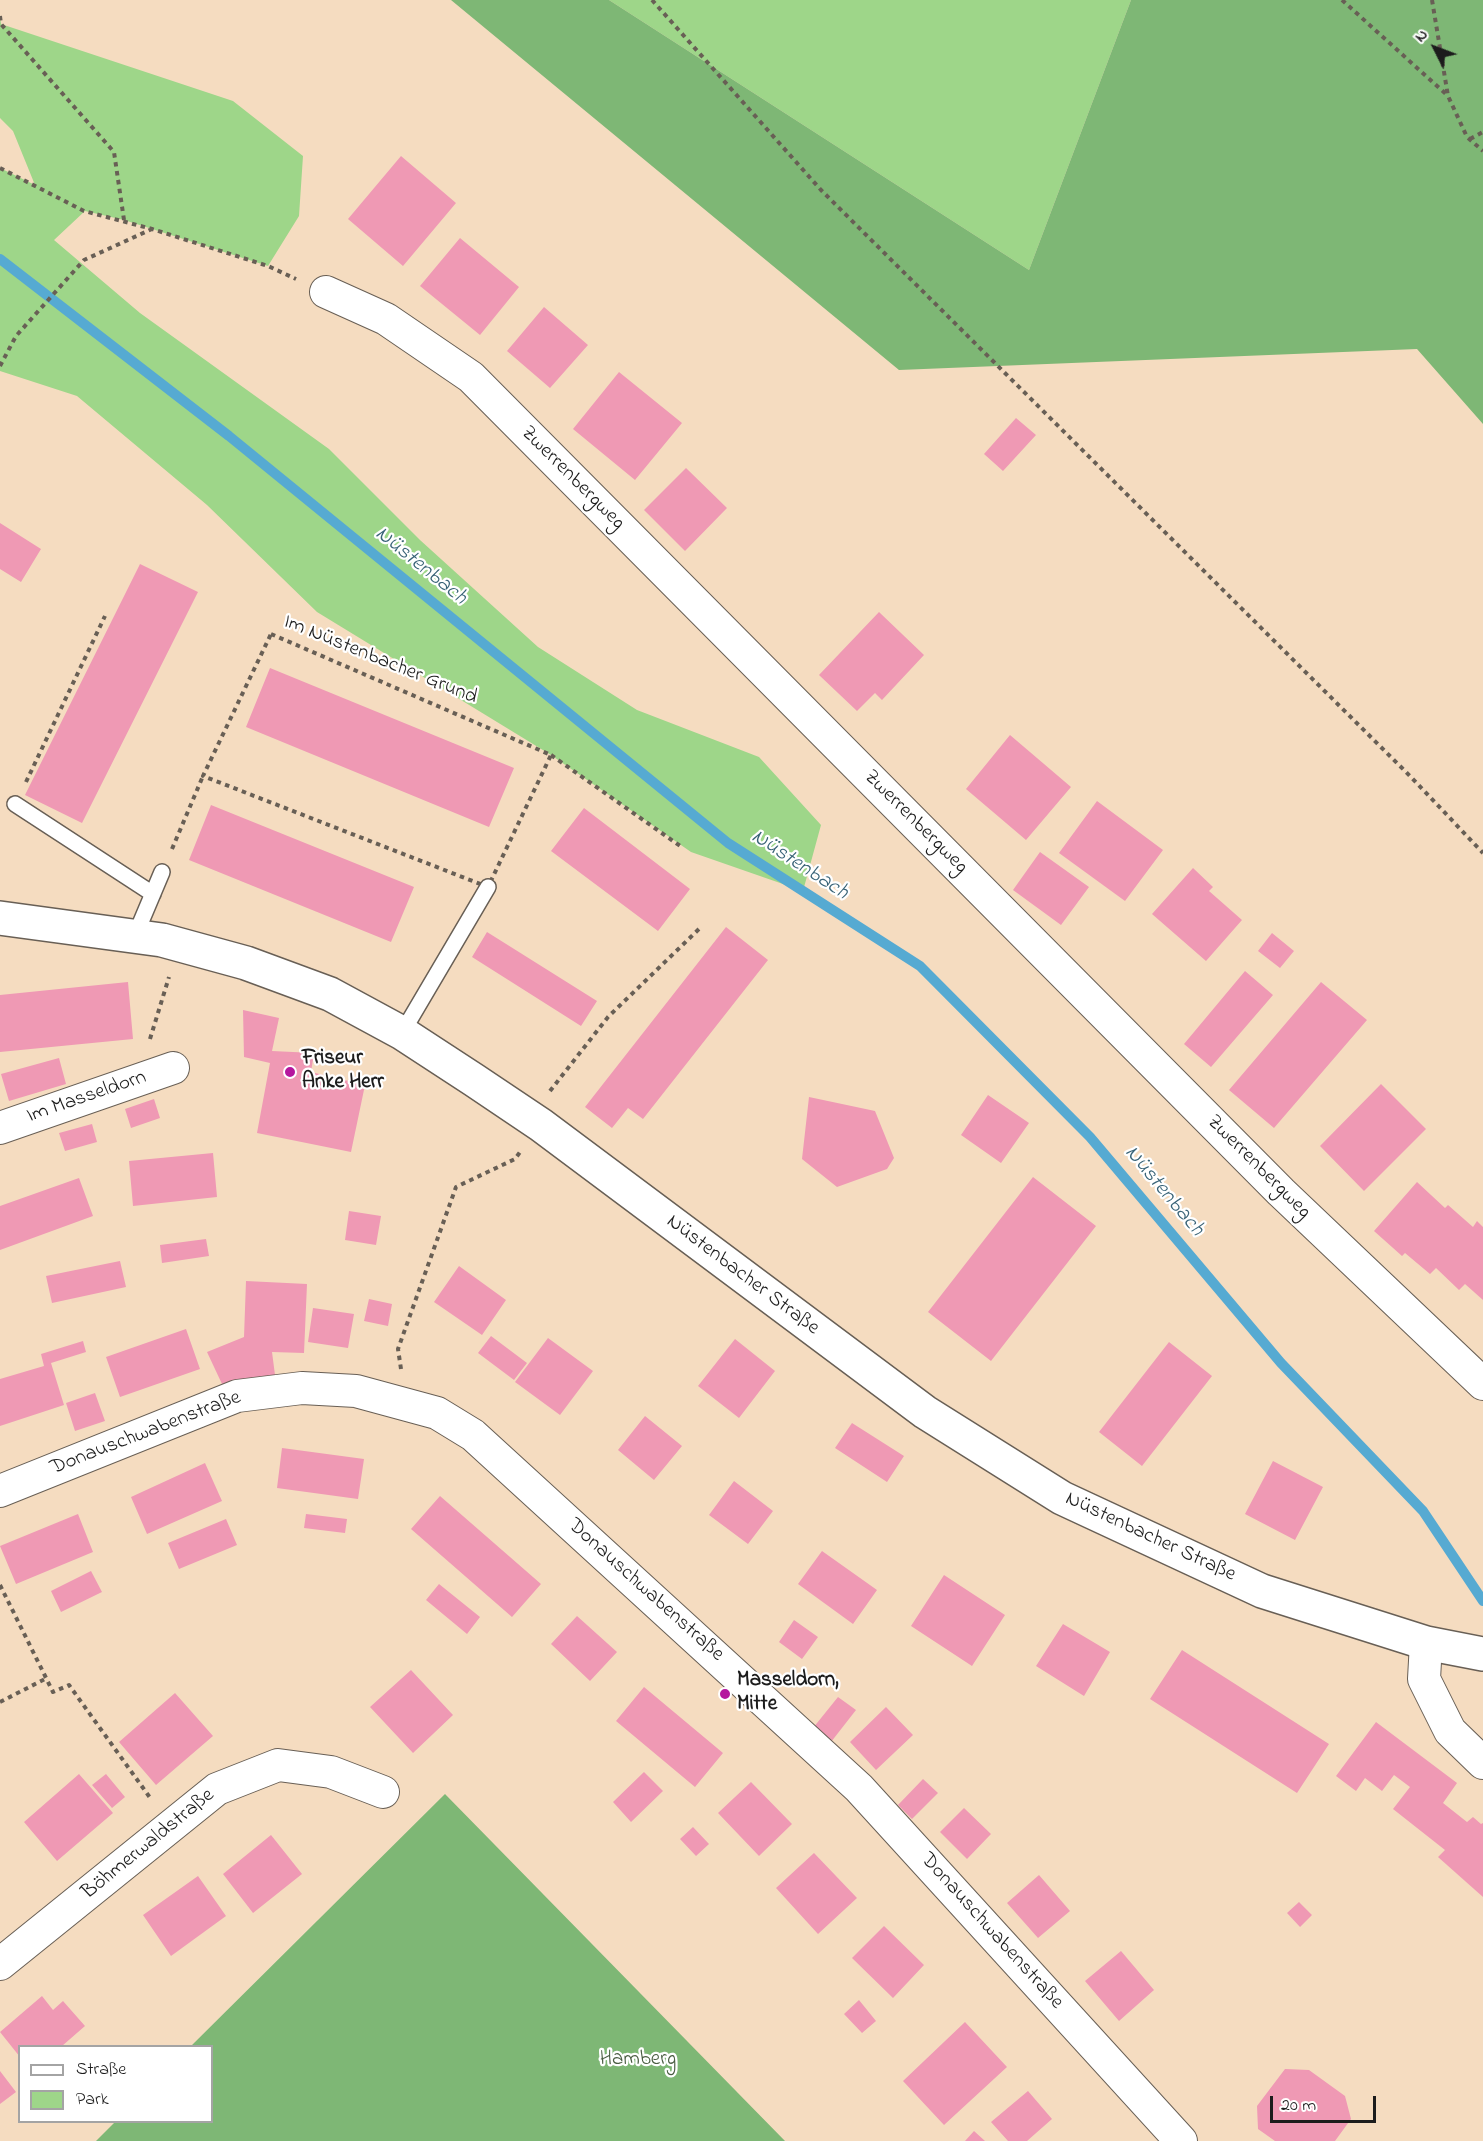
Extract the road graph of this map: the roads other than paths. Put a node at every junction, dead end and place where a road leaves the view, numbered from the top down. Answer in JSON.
{"nodes":[{"id":1,"x":326,"y":292,"type":"road end"},
{"id":2,"x":15,"y":804,"type":"road end"},
{"id":3,"x":162,"y":872,"type":"road end"},
{"id":4,"x":488,"y":887,"type":"road end"},
{"id":5,"x":153,"y":894,"type":"junction"},
{"id":6,"x":0,"y":918,"type":"edge"},
{"id":7,"x":135,"y":936,"type":"junction"},
{"id":8,"x":402,"y":1033,"type":"junction"},
{"id":9,"x":173,"y":1068,"type":"dead end"},
{"id":10,"x":0,"y":1128,"type":"edge"},
{"id":11,"x":1483,"y":1384,"type":"edge"},
{"id":12,"x":0,"y":1491,"type":"edge"},
{"id":13,"x":1426,"y":1643,"type":"junction"},
{"id":14,"x":1483,"y":1654,"type":"edge"},
{"id":15,"x":1483,"y":1763,"type":"edge"},
{"id":16,"x":383,"y":1792,"type":"dead end"},
{"id":17,"x":0,"y":1964,"type":"edge"},
{"id":18,"x":1181,"y":2141,"type":"edge"}],
"edges":[{"from":1,"to":11,"type":"street","name":"Zwerrenbergweg"},
{"from":2,"to":5,"type":"lane"},
{"from":3,"to":5,"type":"lane"},
{"from":4,"to":8,"type":"lane"},
{"from":5,"to":7,"type":"lane"},
{"from":6,"to":7,"type":"main road","name":"Nüstenbacher Straße"},
{"from":7,"to":8,"type":"main road","name":"Nüstenbacher Straße"},
{"from":8,"to":13,"type":"main road","name":"Nüstenbacher Straße"},
{"from":9,"to":10,"type":"street","name":"Im Masseldorn"},
{"from":12,"to":18,"type":"street","name":"Donauschwabenstraße"},
{"from":13,"to":14,"type":"main road","name":"Nüstenbacher Straße"},
{"from":13,"to":15,"type":"street"},
{"from":16,"to":17,"type":"street","name":"Böhmerwaldstraße"}]}
